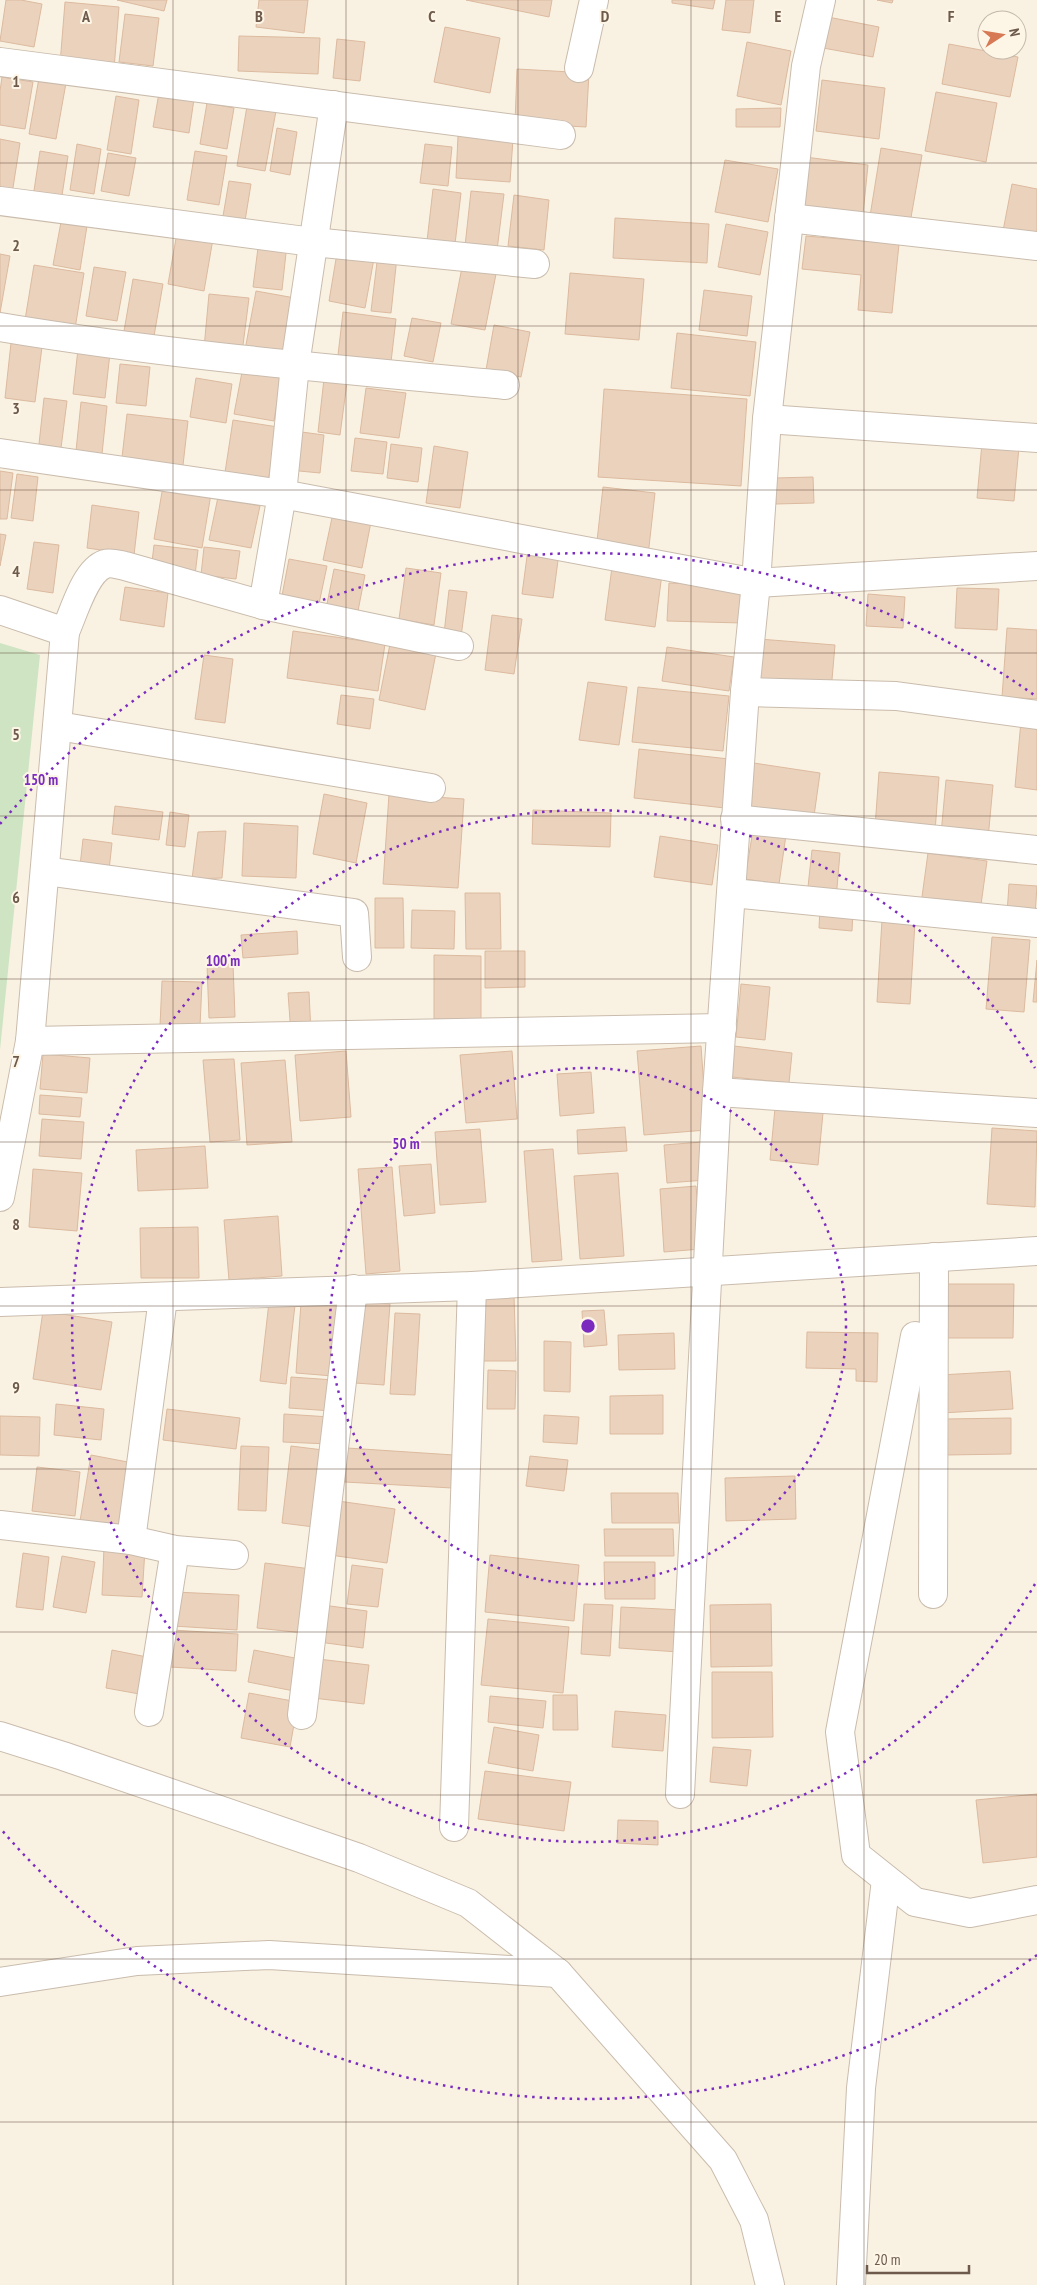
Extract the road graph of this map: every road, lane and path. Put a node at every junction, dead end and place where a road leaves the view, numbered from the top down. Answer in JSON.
{"nodes":[{"id":1,"x":594,"y":0,"type":"edge"},
{"id":2,"x":821,"y":0,"type":"edge"},
{"id":3,"x":0,"y":62,"type":"edge"},
{"id":4,"x":579,"y":68,"type":"dead end"},
{"id":5,"x":334,"y":105,"type":"junction"},
{"id":6,"x":561,"y":135,"type":"dead end"},
{"id":7,"x":0,"y":201,"type":"edge"},
{"id":8,"x":789,"y":218,"type":"junction"},
{"id":9,"x":313,"y":242,"type":"junction"},
{"id":10,"x":1037,"y":246,"type":"edge"},
{"id":11,"x":536,"y":264,"type":"dead end"},
{"id":12,"x":0,"y":327,"type":"edge"},
{"id":13,"x":295,"y":365,"type":"junction"},
{"id":14,"x":505,"y":385,"type":"dead end"},
{"id":15,"x":767,"y":419,"type":"junction"},
{"id":16,"x":1037,"y":438,"type":"edge"},
{"id":17,"x":0,"y":453,"type":"edge"},
{"id":18,"x":282,"y":494,"type":"junction"},
{"id":19,"x":1037,"y":566,"type":"edge"},
{"id":20,"x":756,"y":583,"type":"junction"},
{"id":21,"x":263,"y":605,"type":"junction"},
{"id":22,"x":0,"y":610,"type":"edge"},
{"id":23,"x":66,"y":632,"type":"junction"},
{"id":24,"x":459,"y":646,"type":"dead end"},
{"id":25,"x":745,"y":692,"type":"junction"},
{"id":26,"x":1037,"y":715,"type":"edge"},
{"id":27,"x":58,"y":726,"type":"junction"},
{"id":28,"x":431,"y":788,"type":"dead end"},
{"id":29,"x":735,"y":819,"type":"junction"},
{"id":30,"x":1037,"y":850,"type":"edge"},
{"id":31,"x":45,"y":871,"type":"junction"},
{"id":32,"x":732,"y":893,"type":"junction"},
{"id":33,"x":1037,"y":923,"type":"edge"},
{"id":34,"x":357,"y":957,"type":"dead end"},
{"id":35,"x":722,"y":1028,"type":"junction"},
{"id":36,"x":30,"y":1041,"type":"junction"},
{"id":37,"x":717,"y":1092,"type":"junction"},
{"id":38,"x":1037,"y":1113,"type":"edge"},
{"id":39,"x":0,"y":1197,"type":"edge"},
{"id":40,"x":1037,"y":1251,"type":"edge"},
{"id":41,"x":934,"y":1257,"type":"junction"},
{"id":42,"x":709,"y":1273,"type":"junction"},
{"id":43,"x":472,"y":1286,"type":"junction"},
{"id":44,"x":353,"y":1289,"type":"junction"},
{"id":45,"x":163,"y":1298,"type":"junction"},
{"id":46,"x":0,"y":1302,"type":"edge"},
{"id":47,"x":915,"y":1336,"type":"dead end"},
{"id":48,"x":0,"y":1525,"type":"edge"},
{"id":49,"x":132,"y":1540,"type":"junction"},
{"id":50,"x":175,"y":1550,"type":"junction"},
{"id":51,"x":234,"y":1555,"type":"dead end"},
{"id":52,"x":933,"y":1594,"type":"dead end"},
{"id":53,"x":149,"y":1712,"type":"dead end"},
{"id":54,"x":302,"y":1714,"type":"dead end"},
{"id":55,"x":0,"y":1736,"type":"edge"},
{"id":56,"x":680,"y":1794,"type":"dead end"},
{"id":57,"x":454,"y":1827,"type":"dead end"},
{"id":58,"x":886,"y":1880,"type":"junction"},
{"id":59,"x":1037,"y":1900,"type":"edge"},
{"id":60,"x":558,"y":1973,"type":"junction"},
{"id":61,"x":0,"y":1982,"type":"edge"},
{"id":62,"x":770,"y":2285,"type":"edge"},
{"id":63,"x":851,"y":2285,"type":"edge"}],
"edges":[{"from":1,"to":4,"type":"street"},
{"from":2,"to":8,"type":"street"},
{"from":3,"to":5,"type":"street"},
{"from":5,"to":6,"type":"street"},
{"from":5,"to":9,"type":"street"},
{"from":7,"to":9,"type":"street"},
{"from":8,"to":10,"type":"street"},
{"from":8,"to":15,"type":"street"},
{"from":9,"to":11,"type":"street"},
{"from":9,"to":13,"type":"street"},
{"from":12,"to":13,"type":"street"},
{"from":13,"to":14,"type":"street"},
{"from":13,"to":18,"type":"street"},
{"from":15,"to":16,"type":"street"},
{"from":15,"to":20,"type":"street"},
{"from":17,"to":18,"type":"street"},
{"from":18,"to":20,"type":"street"},
{"from":18,"to":21,"type":"street"},
{"from":19,"to":20,"type":"street"},
{"from":20,"to":25,"type":"street"},
{"from":21,"to":23,"type":"street"},
{"from":21,"to":24,"type":"street"},
{"from":22,"to":23,"type":"street"},
{"from":23,"to":27,"type":"street"},
{"from":25,"to":26,"type":"street"},
{"from":25,"to":29,"type":"street"},
{"from":27,"to":28,"type":"street"},
{"from":27,"to":31,"type":"street"},
{"from":29,"to":30,"type":"street"},
{"from":29,"to":32,"type":"street"},
{"from":31,"to":34,"type":"street"},
{"from":31,"to":36,"type":"street"},
{"from":32,"to":33,"type":"street"},
{"from":32,"to":35,"type":"street"},
{"from":35,"to":36,"type":"street"},
{"from":35,"to":37,"type":"street"},
{"from":36,"to":39,"type":"street"},
{"from":37,"to":38,"type":"street"},
{"from":37,"to":42,"type":"street"},
{"from":40,"to":41,"type":"street"},
{"from":41,"to":42,"type":"street"},
{"from":41,"to":52,"type":"street"},
{"from":42,"to":43,"type":"street"},
{"from":42,"to":56,"type":"street"},
{"from":43,"to":44,"type":"street"},
{"from":43,"to":57,"type":"street"},
{"from":44,"to":45,"type":"street"},
{"from":44,"to":54,"type":"street"},
{"from":45,"to":46,"type":"street"},
{"from":45,"to":49,"type":"street"},
{"from":47,"to":58,"type":"street"},
{"from":48,"to":49,"type":"street"},
{"from":49,"to":50,"type":"street"},
{"from":50,"to":51,"type":"street"},
{"from":50,"to":53,"type":"street"},
{"from":55,"to":60,"type":"street"},
{"from":58,"to":59,"type":"street"},
{"from":58,"to":63,"type":"street"},
{"from":60,"to":61,"type":"street"},
{"from":60,"to":62,"type":"street"}]}
